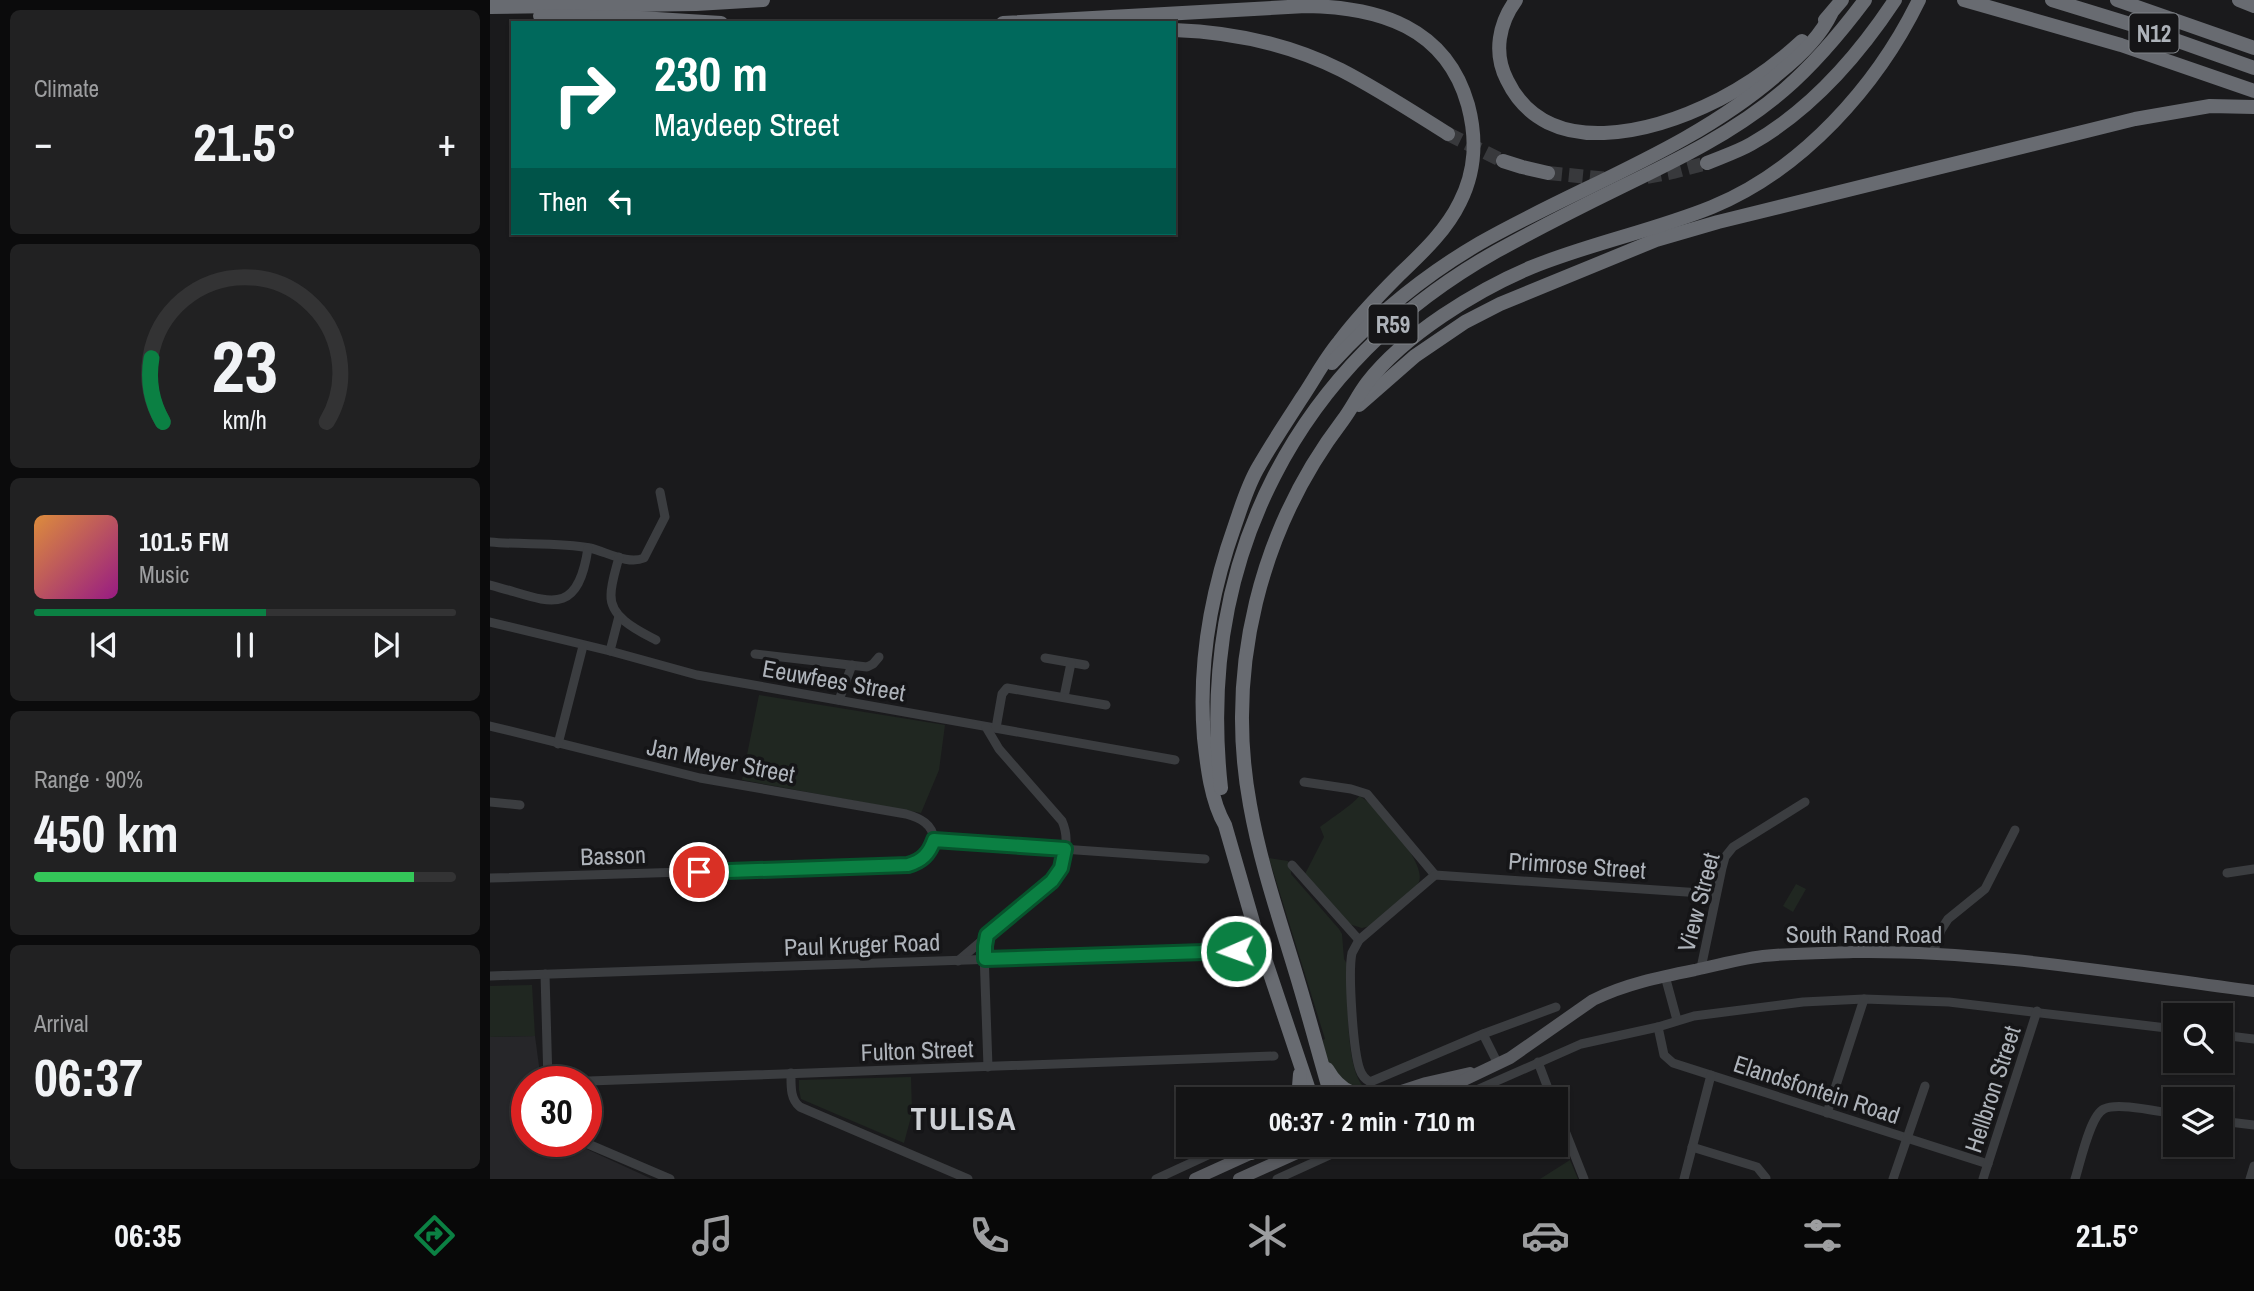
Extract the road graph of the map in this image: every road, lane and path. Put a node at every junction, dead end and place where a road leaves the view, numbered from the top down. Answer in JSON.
{"nodes":[{"id":1,"x":763,"y":0,"type":"edge"},
{"id":2,"x":1516,"y":0,"type":"edge"},
{"id":3,"x":1865,"y":0,"type":"edge"},
{"id":4,"x":1895,"y":0,"type":"edge"},
{"id":5,"x":1919,"y":0,"type":"edge"},
{"id":6,"x":1964,"y":0,"type":"edge"},
{"id":7,"x":2052,"y":0,"type":"edge"},
{"id":8,"x":2116,"y":0,"type":"edge"},
{"id":9,"x":2239,"y":0,"type":"edge"},
{"id":10,"x":2254,"y":6,"type":"edge"},
{"id":11,"x":490,"y":7,"type":"edge"},
{"id":12,"x":1836,"y":8,"type":"edge"},
{"id":13,"x":490,"y":13,"type":"edge"},
{"id":14,"x":689,"y":21,"type":"edge"},
{"id":15,"x":1039,"y":21,"type":"edge"},
{"id":16,"x":1176,"y":30,"type":"edge"},
{"id":17,"x":2254,"y":48,"type":"edge"},
{"id":18,"x":2254,"y":68,"type":"edge"},
{"id":19,"x":2254,"y":91,"type":"edge"},
{"id":20,"x":2254,"y":107,"type":"edge"},
{"id":21,"x":1448,"y":134,"type":"tunnel mouth"},
{"id":22,"x":1503,"y":161,"type":"tunnel mouth"},
{"id":23,"x":1707,"y":163,"type":"tunnel mouth"},
{"id":24,"x":1548,"y":173,"type":"tunnel mouth"},
{"id":25,"x":1308,"y":389,"type":"junction"},
{"id":26,"x":1350,"y":411,"type":"junction"},
{"id":27,"x":660,"y":492,"type":"dead end"},
{"id":28,"x":490,"y":542,"type":"edge"},
{"id":29,"x":588,"y":548,"type":"junction"},
{"id":30,"x":619,"y":557,"type":"junction"},
{"id":31,"x":490,"y":585,"type":"edge"},
{"id":32,"x":619,"y":616,"type":"junction"},
{"id":33,"x":490,"y":622,"type":"edge"},
{"id":34,"x":656,"y":640,"type":"dead end"},
{"id":35,"x":583,"y":646,"type":"junction"},
{"id":36,"x":610,"y":651,"type":"junction"},
{"id":37,"x":755,"y":654,"type":"dead end"},
{"id":38,"x":879,"y":657,"type":"dead end"},
{"id":39,"x":1045,"y":658,"type":"dead end"},
{"id":40,"x":1071,"y":663,"type":"junction"},
{"id":41,"x":852,"y":665,"type":"junction"},
{"id":42,"x":1086,"y":665,"type":"dead end"},
{"id":43,"x":1064,"y":697,"type":"junction"},
{"id":44,"x":839,"y":700,"type":"junction"},
{"id":45,"x":1105,"y":705,"type":"dead end"},
{"id":46,"x":490,"y":726,"type":"edge"},
{"id":47,"x":991,"y":727,"type":"junction"},
{"id":48,"x":1008,"y":731,"type":"junction"},
{"id":49,"x":558,"y":744,"type":"junction"},
{"id":50,"x":999,"y":749,"type":"junction"},
{"id":51,"x":1175,"y":760,"type":"dead end"},
{"id":52,"x":1304,"y":782,"type":"dead end"},
{"id":53,"x":490,"y":802,"type":"edge"},
{"id":54,"x":1805,"y":802,"type":"dead end"},
{"id":55,"x":520,"y":805,"type":"dead end"},
{"id":56,"x":1225,"y":825,"type":"junction"},
{"id":57,"x":2015,"y":830,"type":"dead end"},
{"id":58,"x":934,"y":840,"type":"junction"},
{"id":59,"x":1065,"y":849,"type":"junction"},
{"id":60,"x":1205,"y":859,"type":"dead end"},
{"id":61,"x":1292,"y":865,"type":"dead end"},
{"id":62,"x":2254,"y":869,"type":"edge"},
{"id":63,"x":2227,"y":873,"type":"dead end"},
{"id":64,"x":1435,"y":875,"type":"junction"},
{"id":65,"x":490,"y":878,"type":"edge"},
{"id":66,"x":1716,"y":894,"type":"junction"},
{"id":67,"x":987,"y":935,"type":"junction"},
{"id":68,"x":1359,"y":940,"type":"junction"},
{"id":69,"x":1236,"y":951,"type":"dead end"},
{"id":70,"x":1933,"y":953,"type":"junction"},
{"id":71,"x":985,"y":959,"type":"junction"},
{"id":72,"x":958,"y":961,"type":"junction"},
{"id":73,"x":1701,"y":968,"type":"junction"},
{"id":74,"x":545,"y":974,"type":"junction"},
{"id":75,"x":490,"y":976,"type":"edge"},
{"id":76,"x":1665,"y":976,"type":"junction"},
{"id":77,"x":2254,"y":991,"type":"edge"},
{"id":78,"x":1864,"y":999,"type":"junction"},
{"id":79,"x":1556,"y":1007,"type":"dead end"},
{"id":80,"x":2038,"y":1011,"type":"junction"},
{"id":81,"x":1677,"y":1020,"type":"junction"},
{"id":82,"x":1658,"y":1027,"type":"junction"},
{"id":83,"x":2163,"y":1027,"type":"edge"},
{"id":84,"x":1483,"y":1034,"type":"junction"},
{"id":85,"x":2233,"y":1037,"type":"edge"},
{"id":86,"x":2254,"y":1040,"type":"edge"},
{"id":87,"x":1319,"y":1055,"type":"junction"},
{"id":88,"x":1274,"y":1056,"type":"dead end"},
{"id":89,"x":1300,"y":1062,"type":"junction"},
{"id":90,"x":1538,"y":1062,"type":"junction"},
{"id":91,"x":548,"y":1066,"type":"edge"},
{"id":92,"x":988,"y":1066,"type":"junction"},
{"id":93,"x":1493,"y":1066,"type":"junction"},
{"id":94,"x":791,"y":1073,"type":"junction"},
{"id":95,"x":1711,"y":1075,"type":"junction"},
{"id":96,"x":602,"y":1080,"type":"edge"},
{"id":97,"x":1925,"y":1086,"type":"dead end"},
{"id":98,"x":1299,"y":1087,"type":"edge"},
{"id":99,"x":1308,"y":1087,"type":"edge"},
{"id":100,"x":1328,"y":1087,"type":"edge"},
{"id":101,"x":1342,"y":1087,"type":"edge"},
{"id":102,"x":1417,"y":1087,"type":"edge"},
{"id":103,"x":1449,"y":1087,"type":"edge"},
{"id":104,"x":1483,"y":1087,"type":"edge"},
{"id":105,"x":1547,"y":1087,"type":"edge"},
{"id":106,"x":2163,"y":1112,"type":"edge"},
{"id":107,"x":1827,"y":1113,"type":"junction"},
{"id":108,"x":2233,"y":1122,"type":"edge"},
{"id":109,"x":2254,"y":1125,"type":"edge"},
{"id":110,"x":1568,"y":1138,"type":"edge"},
{"id":111,"x":1907,"y":1138,"type":"junction"},
{"id":112,"x":1692,"y":1147,"type":"junction"},
{"id":113,"x":602,"y":1150,"type":"edge"},
{"id":114,"x":1204,"y":1157,"type":"edge"},
{"id":115,"x":1239,"y":1157,"type":"edge"},
{"id":116,"x":1288,"y":1157,"type":"edge"},
{"id":117,"x":1325,"y":1157,"type":"edge"},
{"id":118,"x":1988,"y":1164,"type":"junction"},
{"id":119,"x":2254,"y":1166,"type":"edge"},
{"id":120,"x":1766,"y":1178,"type":"edge"},
{"id":121,"x":670,"y":1179,"type":"edge"},
{"id":122,"x":968,"y":1179,"type":"edge"},
{"id":123,"x":1156,"y":1179,"type":"edge"},
{"id":124,"x":1195,"y":1179,"type":"edge"},
{"id":125,"x":1239,"y":1179,"type":"edge"},
{"id":126,"x":1276,"y":1179,"type":"edge"},
{"id":127,"x":1584,"y":1179,"type":"edge"},
{"id":128,"x":1684,"y":1179,"type":"edge"},
{"id":129,"x":1893,"y":1179,"type":"edge"},
{"id":130,"x":1983,"y":1179,"type":"edge"},
{"id":131,"x":2075,"y":1179,"type":"edge"},
{"id":132,"x":2250,"y":1179,"type":"edge"}],
"edges":[{"from":1,"to":11,"type":"highway"},
{"from":2,"to":12,"type":"highway"},
{"from":3,"to":56,"type":"highway","number":"R59"},
{"from":4,"to":23,"type":"highway"},
{"from":5,"to":26,"type":"highway","number":"R59"},
{"from":6,"to":19,"type":"highway"},
{"from":7,"to":18,"type":"highway","number":"N12"},
{"from":8,"to":17,"type":"highway","number":"N12"},
{"from":9,"to":10,"type":"highway"},
{"from":12,"to":25,"type":"highway"},
{"from":13,"to":14,"type":"highway"},
{"from":15,"to":25,"type":"highway"},
{"from":16,"to":21,"type":"highway"},
{"from":20,"to":26,"type":"highway"},
{"from":22,"to":24,"type":"highway"},
{"from":25,"to":56,"type":"highway"},
{"from":26,"to":87,"type":"highway","number":"R59"},
{"from":27,"to":30,"type":"street"},
{"from":28,"to":29,"type":"street"},
{"from":29,"to":30,"type":"street"},
{"from":29,"to":31,"type":"street"},
{"from":30,"to":32,"type":"street"},
{"from":32,"to":34,"type":"street"},
{"from":32,"to":36,"type":"street"},
{"from":33,"to":35,"type":"street","name":"Eeuwfees Street"},
{"from":35,"to":36,"type":"street","name":"Eeuwfees Street"},
{"from":35,"to":49,"type":"street"},
{"from":36,"to":44,"type":"street","name":"Eeuwfees Street"},
{"from":37,"to":41,"type":"street"},
{"from":38,"to":41,"type":"street"},
{"from":39,"to":40,"type":"street"},
{"from":40,"to":42,"type":"street"},
{"from":40,"to":43,"type":"street"},
{"from":41,"to":44,"type":"street"},
{"from":43,"to":45,"type":"street"},
{"from":43,"to":47,"type":"street"},
{"from":44,"to":47,"type":"street","name":"Eeuwfees Street"},
{"from":46,"to":49,"type":"street","name":"Jan Meyer Street"},
{"from":47,"to":48,"type":"street","name":"Eeuwfees Street"},
{"from":47,"to":50,"type":"street"},
{"from":48,"to":50,"type":"street"},
{"from":48,"to":51,"type":"street","name":"Eeuwfees Street"},
{"from":49,"to":58,"type":"street","name":"Jan Meyer Street"},
{"from":50,"to":59,"type":"street"},
{"from":52,"to":64,"type":"street"},
{"from":53,"to":55,"type":"street"},
{"from":54,"to":66,"type":"street","name":"View Street"},
{"from":56,"to":89,"type":"highway","number":"R59"},
{"from":57,"to":70,"type":"street"},
{"from":58,"to":59,"type":"street"},
{"from":58,"to":65,"type":"street","name":"Basson"},
{"from":59,"to":60,"type":"street"},
{"from":59,"to":67,"type":"street"},
{"from":61,"to":68,"type":"street"},
{"from":62,"to":63,"type":"street"},
{"from":64,"to":66,"type":"street","name":"Primrose Street"},
{"from":64,"to":68,"type":"street"},
{"from":66,"to":73,"type":"street","name":"View Street"},
{"from":67,"to":71,"type":"street"},
{"from":67,"to":72,"type":"street"},
{"from":68,"to":84,"type":"street"},
{"from":69,"to":71,"type":"street","name":"Paul Kruger Road"},
{"from":70,"to":73,"type":"main road","name":"South Rand Road"},
{"from":70,"to":77,"type":"main road","name":"South Rand Road"},
{"from":71,"to":72,"type":"street","name":"Paul Kruger Road"},
{"from":71,"to":92,"type":"street"},
{"from":72,"to":74,"type":"street","name":"Paul Kruger Road"},
{"from":73,"to":76,"type":"main road","name":"South Rand Road"},
{"from":74,"to":75,"type":"street","name":"Paul Kruger Road"},
{"from":74,"to":91,"type":"street"},
{"from":76,"to":81,"type":"street"},
{"from":76,"to":93,"type":"main road","name":"South Rand Road"},
{"from":78,"to":80,"type":"street"},
{"from":78,"to":81,"type":"street"},
{"from":78,"to":107,"type":"street"},
{"from":79,"to":84,"type":"street"},
{"from":80,"to":83,"type":"street"},
{"from":80,"to":118,"type":"street","name":"Hellbron Street"},
{"from":81,"to":82,"type":"street"},
{"from":82,"to":90,"type":"street"},
{"from":82,"to":95,"type":"street","name":"Elandsfontein Road"},
{"from":84,"to":93,"type":"street"},
{"from":85,"to":86,"type":"street"},
{"from":87,"to":100,"type":"highway"},
{"from":87,"to":101,"type":"highway"},
{"from":88,"to":92,"type":"street","name":"Fulton Street"},
{"from":89,"to":98,"type":"highway"},
{"from":89,"to":99,"type":"highway"},
{"from":90,"to":104,"type":"street"},
{"from":90,"to":105,"type":"street"},
{"from":92,"to":94,"type":"street","name":"Fulton Street"},
{"from":93,"to":102,"type":"main road","name":"South Rand Road"},
{"from":93,"to":103,"type":"main road","name":"South Rand Road"},
{"from":94,"to":96,"type":"street","name":"Fulton Street"},
{"from":94,"to":122,"type":"street"},
{"from":95,"to":107,"type":"street","name":"Elandsfontein Road"},
{"from":95,"to":112,"type":"street"},
{"from":97,"to":111,"type":"street"},
{"from":106,"to":131,"type":"street"},
{"from":107,"to":111,"type":"street","name":"Elandsfontein Road"},
{"from":108,"to":109,"type":"street"},
{"from":110,"to":127,"type":"street"},
{"from":111,"to":118,"type":"street","name":"Elandsfontein Road"},
{"from":111,"to":129,"type":"street"},
{"from":112,"to":120,"type":"street"},
{"from":112,"to":128,"type":"street"},
{"from":113,"to":121,"type":"street"},
{"from":114,"to":123,"type":"street"},
{"from":115,"to":124,"type":"main road"},
{"from":116,"to":125,"type":"main road"},
{"from":117,"to":126,"type":"street"},
{"from":118,"to":130,"type":"street","name":"Hellbron Street"},
{"from":119,"to":132,"type":"street"}]}
